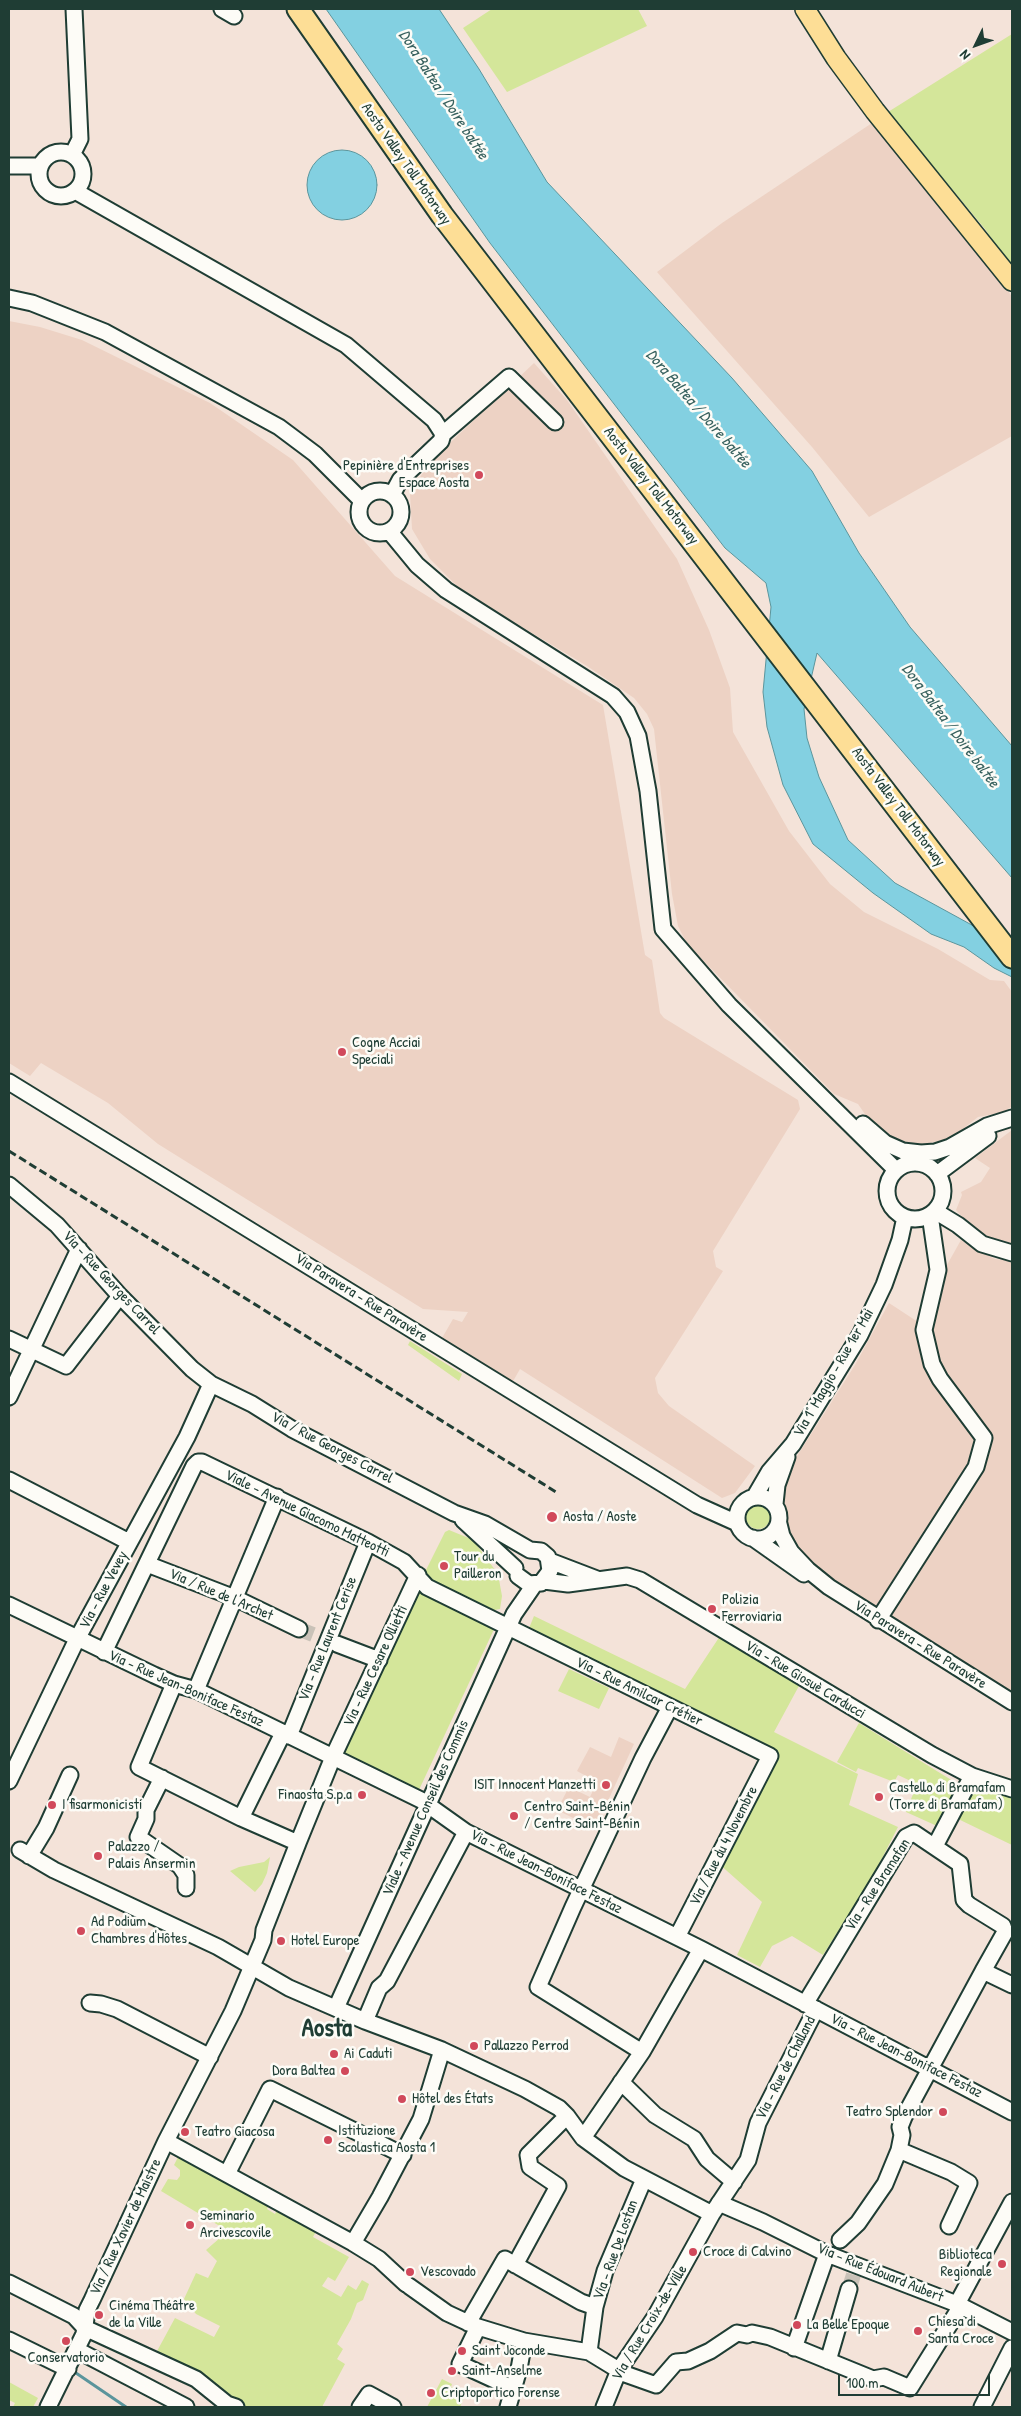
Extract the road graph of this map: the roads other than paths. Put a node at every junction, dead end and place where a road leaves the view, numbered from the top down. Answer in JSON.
{"nodes":[{"id":1,"x":74,"y":9,"type":"edge"},
{"id":2,"x":298,"y":9,"type":"edge"},
{"id":3,"x":315,"y":9,"type":"edge"},
{"id":4,"x":806,"y":9,"type":"edge"},
{"id":5,"x":72,"y":155,"type":"junction"},
{"id":6,"x":9,"y":166,"type":"edge"},
{"id":7,"x":40,"y":166,"type":"junction"},
{"id":8,"x":75,"y":191,"type":"junction"},
{"id":9,"x":1012,"y":281,"type":"edge"},
{"id":10,"x":9,"y":298,"type":"edge"},
{"id":11,"x":555,"y":422,"type":"dead end"},
{"id":12,"x":443,"y":434,"type":"junction"},
{"id":13,"x":392,"y":495,"type":"junction"},
{"id":14,"x":362,"y":501,"type":"junction"},
{"id":15,"x":389,"y":531,"type":"junction"},
{"id":16,"x":694,"y":532,"type":"junction"},
{"id":17,"x":1012,"y":934,"type":"edge"},
{"id":18,"x":1012,"y":957,"type":"edge"},
{"id":19,"x":15,"y":1085,"type":"edge"},
{"id":20,"x":834,"y":1108,"type":"junction"},
{"id":21,"x":1012,"y":1118,"type":"edge"},
{"id":22,"x":896,"y":1170,"type":"junction"},
{"id":23,"x":937,"y":1174,"type":"junction"},
{"id":24,"x":9,"y":1185,"type":"edge"},
{"id":25,"x":942,"y":1196,"type":"junction"},
{"id":26,"x":922,"y":1215,"type":"junction"},
{"id":27,"x":958,"y":1225,"type":"junction"},
{"id":28,"x":79,"y":1250,"type":"junction"},
{"id":29,"x":1012,"y":1253,"type":"edge"},
{"id":30,"x":120,"y":1296,"type":"junction"},
{"id":31,"x":9,"y":1339,"type":"edge"},
{"id":32,"x":31,"y":1350,"type":"junction"},
{"id":33,"x":210,"y":1384,"type":"junction"},
{"id":34,"x":9,"y":1397,"type":"edge"},
{"id":35,"x":793,"y":1444,"type":"junction"},
{"id":36,"x":9,"y":1480,"type":"edge"},
{"id":37,"x":755,"y":1496,"type":"junction"},
{"id":38,"x":277,"y":1497,"type":"junction"},
{"id":39,"x":741,"y":1504,"type":"junction"},
{"id":40,"x":775,"y":1504,"type":"junction"},
{"id":41,"x":715,"y":1511,"type":"junction"},
{"id":42,"x":454,"y":1513,"type":"junction"},
{"id":43,"x":737,"y":1523,"type":"junction"},
{"id":44,"x":779,"y":1524,"type":"junction"},
{"id":45,"x":753,"y":1538,"type":"junction"},
{"id":46,"x":129,"y":1542,"type":"junction"},
{"id":47,"x":368,"y":1542,"type":"junction"},
{"id":48,"x":530,"y":1550,"type":"junction"},
{"id":49,"x":550,"y":1562,"type":"junction"},
{"id":50,"x":147,"y":1564,"type":"junction"},
{"id":51,"x":517,"y":1572,"type":"junction"},
{"id":52,"x":418,"y":1575,"type":"junction"},
{"id":53,"x":598,"y":1580,"type":"junction"},
{"id":54,"x":539,"y":1583,"type":"junction"},
{"id":55,"x":829,"y":1587,"type":"junction"},
{"id":56,"x":235,"y":1598,"type":"junction"},
{"id":57,"x":9,"y":1605,"type":"edge"},
{"id":58,"x":517,"y":1608,"type":"junction"},
{"id":59,"x":878,"y":1620,"type":"junction"},
{"id":60,"x":297,"y":1628,"type":"tunnel mouth"},
{"id":61,"x":508,"y":1628,"type":"junction"},
{"id":62,"x":78,"y":1639,"type":"junction"},
{"id":63,"x":327,"y":1641,"type":"junction"},
{"id":64,"x":104,"y":1652,"type":"junction"},
{"id":65,"x":379,"y":1660,"type":"junction"},
{"id":66,"x":174,"y":1684,"type":"junction"},
{"id":67,"x":196,"y":1690,"type":"junction"},
{"id":68,"x":1012,"y":1702,"type":"edge"},
{"id":69,"x":670,"y":1707,"type":"junction"},
{"id":70,"x":286,"y":1734,"type":"junction"},
{"id":71,"x":770,"y":1756,"type":"joint"},
{"id":72,"x":333,"y":1757,"type":"junction"},
{"id":73,"x":70,"y":1775,"type":"dead end"},
{"id":74,"x":972,"y":1776,"type":"junction"},
{"id":75,"x":162,"y":1778,"type":"junction"},
{"id":76,"x":9,"y":1781,"type":"edge"},
{"id":77,"x":1012,"y":1789,"type":"edge"},
{"id":78,"x":427,"y":1803,"type":"junction"},
{"id":79,"x":241,"y":1818,"type":"junction"},
{"id":80,"x":466,"y":1832,"type":"junction"},
{"id":81,"x":298,"y":1843,"type":"junction"},
{"id":82,"x":935,"y":1846,"type":"junction"},
{"id":83,"x":186,"y":1888,"type":"dead end"},
{"id":84,"x":581,"y":1890,"type":"junction"},
{"id":85,"x":1009,"y":1934,"type":"edge"},
{"id":86,"x":677,"y":1937,"type":"junction"},
{"id":87,"x":701,"y":1949,"type":"junction"},
{"id":88,"x":251,"y":1966,"type":"junction"},
{"id":89,"x":983,"y":1971,"type":"junction"},
{"id":90,"x":1012,"y":1985,"type":"edge"},
{"id":91,"x":90,"y":2003,"type":"dead end"},
{"id":92,"x":811,"y":2007,"type":"junction"},
{"id":93,"x":336,"y":2008,"type":"junction"},
{"id":94,"x":365,"y":2021,"type":"junction"},
{"id":95,"x":442,"y":2050,"type":"junction"},
{"id":96,"x":642,"y":2052,"type":"junction"},
{"id":97,"x":210,"y":2057,"type":"junction"},
{"id":98,"x":928,"y":2069,"type":"junction"},
{"id":99,"x":620,"y":2082,"type":"junction"},
{"id":100,"x":1012,"y":2112,"type":"edge"},
{"id":101,"x":567,"y":2116,"type":"junction"},
{"id":102,"x":583,"y":2138,"type":"junction"},
{"id":103,"x":166,"y":2140,"type":"junction"},
{"id":104,"x":899,"y":2150,"type":"junction"},
{"id":105,"x":403,"y":2154,"type":"junction"},
{"id":106,"x":227,"y":2174,"type":"junction"},
{"id":107,"x":644,"y":2179,"type":"junction"},
{"id":108,"x":734,"y":2182,"type":"junction"},
{"id":109,"x":1012,"y":2202,"type":"edge"},
{"id":110,"x":716,"y":2208,"type":"junction"},
{"id":111,"x":949,"y":2226,"type":"dead end"},
{"id":112,"x":353,"y":2243,"type":"junction"},
{"id":113,"x":834,"y":2249,"type":"junction"},
{"id":114,"x":515,"y":2265,"type":"junction"},
{"id":115,"x":9,"y":2283,"type":"edge"},
{"id":116,"x":849,"y":2289,"type":"tunnel mouth"},
{"id":117,"x":959,"y":2305,"type":"junction"},
{"id":118,"x":595,"y":2307,"type":"junction"},
{"id":119,"x":473,"y":2325,"type":"junction"},
{"id":120,"x":85,"y":2328,"type":"junction"},
{"id":121,"x":1012,"y":2332,"type":"edge"},
{"id":122,"x":9,"y":2340,"type":"edge"},
{"id":123,"x":524,"y":2341,"type":"junction"},
{"id":124,"x":794,"y":2348,"type":"junction"},
{"id":125,"x":1012,"y":2348,"type":"edge"},
{"id":126,"x":77,"y":2350,"type":"junction"},
{"id":127,"x":589,"y":2352,"type":"junction"},
{"id":128,"x":828,"y":2361,"type":"junction"},
{"id":129,"x":68,"y":2369,"type":"junction"},
{"id":130,"x":619,"y":2370,"type":"junction"},
{"id":131,"x":512,"y":2388,"type":"junction"},
{"id":132,"x":48,"y":2407,"type":"edge"},
{"id":133,"x":186,"y":2407,"type":"edge"},
{"id":134,"x":236,"y":2407,"type":"edge"},
{"id":135,"x":360,"y":2407,"type":"edge"},
{"id":136,"x":393,"y":2407,"type":"edge"},
{"id":137,"x":508,"y":2407,"type":"edge"},
{"id":138,"x":604,"y":2407,"type":"edge"},
{"id":139,"x":982,"y":2407,"type":"edge"}],
"edges":[{"from":1,"to":5,"type":"street"},
{"from":2,"to":16,"type":"highway","name":"Aosta Valley Toll Motorway"},
{"from":3,"to":16,"type":"highway","name":"Aosta Valley Toll Motorway"},
{"from":4,"to":9,"type":"main road"},
{"from":5,"to":7,"type":"street"},
{"from":5,"to":8,"type":"street"},
{"from":6,"to":7,"type":"street"},
{"from":7,"to":8,"type":"street"},
{"from":8,"to":12,"type":"street"},
{"from":10,"to":14,"type":"street"},
{"from":11,"to":12,"type":"street"},
{"from":12,"to":13,"type":"street"},
{"from":13,"to":14,"type":"street"},
{"from":13,"to":15,"type":"street"},
{"from":14,"to":15,"type":"street"},
{"from":15,"to":20,"type":"street"},
{"from":16,"to":17,"type":"highway","name":"Aosta Valley Toll Motorway"},
{"from":16,"to":18,"type":"highway","name":"Aosta Valley Toll Motorway"},
{"from":19,"to":41,"type":"street","name":"Via Paravera - Rue Paravère"},
{"from":20,"to":21,"type":"street"},
{"from":20,"to":22,"type":"street"},
{"from":21,"to":23,"type":"street"},
{"from":22,"to":23,"type":"street"},
{"from":22,"to":26,"type":"street"},
{"from":23,"to":25,"type":"street"},
{"from":24,"to":28,"type":"street","name":"Via - Rue Georges Carrel"},
{"from":25,"to":26,"type":"street"},
{"from":25,"to":27,"type":"street"},
{"from":26,"to":27,"type":"street"},
{"from":26,"to":35,"type":"street","name":"Via 1° Maggio - Rue 1er Mai"},
{"from":26,"to":59,"type":"street"},
{"from":27,"to":29,"type":"street"},
{"from":28,"to":30,"type":"street","name":"Via - Rue Georges Carrel"},
{"from":28,"to":32,"type":"street"},
{"from":30,"to":32,"type":"street"},
{"from":30,"to":33,"type":"street","name":"Via - Rue Georges Carrel"},
{"from":31,"to":32,"type":"street"},
{"from":32,"to":34,"type":"street"},
{"from":33,"to":42,"type":"street","name":"Via / Rue Georges Carrel"},
{"from":33,"to":46,"type":"street","name":"Via - Rue Vevey"},
{"from":35,"to":37,"type":"street","name":"Via 1° Maggio - Rue 1er Mai"},
{"from":35,"to":40,"type":"street","name":"Via 1° Maggio - Rue 1er Mai"},
{"from":36,"to":46,"type":"street"},
{"from":37,"to":39,"type":"street"},
{"from":37,"to":40,"type":"street"},
{"from":38,"to":47,"type":"street","name":"Viale - Avenue Giacomo Matteotti"},
{"from":38,"to":50,"type":"street","name":"Viale - Avenue Giacomo Matteotti"},
{"from":38,"to":56,"type":"street"},
{"from":39,"to":41,"type":"street"},
{"from":39,"to":43,"type":"street"},
{"from":40,"to":44,"type":"street"},
{"from":41,"to":43,"type":"street","name":"Via Paravera - Rue Paravère"},
{"from":42,"to":48,"type":"street"},
{"from":42,"to":51,"type":"street"},
{"from":43,"to":45,"type":"street"},
{"from":44,"to":45,"type":"street"},
{"from":44,"to":55,"type":"street","name":"Via Paravera - Rue Paravère"},
{"from":45,"to":55,"type":"street","name":"Via Paravera - Rue Paravère"},
{"from":46,"to":62,"type":"street","name":"Via - Rue Vevey"},
{"from":47,"to":52,"type":"street","name":"Viale - Avenue Giacomo Matteotti"},
{"from":47,"to":63,"type":"street","name":"Via - Rue Laurent Cerise"},
{"from":48,"to":49,"type":"street"},
{"from":48,"to":51,"type":"street"},
{"from":49,"to":53,"type":"street"},
{"from":49,"to":54,"type":"street"},
{"from":50,"to":56,"type":"street","name":"Via / Rue de l'Archet"},
{"from":50,"to":64,"type":"street"},
{"from":51,"to":54,"type":"street"},
{"from":51,"to":58,"type":"street"},
{"from":52,"to":61,"type":"street","name":"Viale - Avenue Giacomo Matteotti"},
{"from":52,"to":65,"type":"street","name":"Via - Rue Cesare Ollietti"},
{"from":53,"to":54,"type":"street","name":"Via - Rue Giosuè Carducci"},
{"from":53,"to":74,"type":"street","name":"Via - Rue Giosuè Carducci"},
{"from":54,"to":58,"type":"street"},
{"from":55,"to":59,"type":"street","name":"Via Paravera - Rue Paravère"},
{"from":56,"to":60,"type":"street","name":"Via / Rue de l'Archet"},
{"from":56,"to":67,"type":"street"},
{"from":57,"to":62,"type":"street","name":"Via - Rue Jean-Boniface Festaz"},
{"from":58,"to":61,"type":"street","name":"Viale - Avenue Conseil des Commis"},
{"from":59,"to":68,"type":"street","name":"Via Paravera - Rue Paravère"},
{"from":61,"to":69,"type":"street","name":"Via - Rue Amilcar Crétier"},
{"from":61,"to":78,"type":"street","name":"Viale - Avenue Conseil des Commis"},
{"from":62,"to":64,"type":"street","name":"Via - Rue Jean-Boniface Festaz"},
{"from":62,"to":76,"type":"street","name":"Via - Rue Vevey"},
{"from":63,"to":65,"type":"street"},
{"from":63,"to":70,"type":"street","name":"Via - Rue Laurent Cerise"},
{"from":64,"to":66,"type":"street","name":"Via - Rue Jean-Boniface Festaz"},
{"from":65,"to":72,"type":"street","name":"Via - Rue Cesare Ollietti"},
{"from":66,"to":67,"type":"street","name":"Via - Rue Jean-Boniface Festaz"},
{"from":66,"to":75,"type":"street"},
{"from":67,"to":70,"type":"street","name":"Via - Rue Jean-Boniface Festaz"},
{"from":69,"to":71,"type":"street","name":"Via - Rue Amilcar Crétier"},
{"from":69,"to":84,"type":"street"},
{"from":70,"to":72,"type":"street","name":"Via - Rue Jean-Boniface Festaz"},
{"from":70,"to":79,"type":"street","name":"Via - Rue Laurent Cerise"},
{"from":71,"to":86,"type":"street","name":"Via / Rue du 4 Novembre"},
{"from":72,"to":78,"type":"street","name":"Via - Rue Jean-Boniface Festaz"},
{"from":72,"to":81,"type":"street","name":"Via - Rue Cesare Ollietti"},
{"from":73,"to":88,"type":"street"},
{"from":74,"to":77,"type":"street","name":"Via - Rue Giosuè Carducci"},
{"from":74,"to":82,"type":"street","name":"Via - Rue Bramafan"},
{"from":75,"to":79,"type":"street"},
{"from":75,"to":83,"type":"street"},
{"from":78,"to":80,"type":"street","name":"Via - Rue Jean-Boniface Festaz"},
{"from":78,"to":93,"type":"street","name":"Viale - Avenue Conseil des Commis"},
{"from":79,"to":81,"type":"street"},
{"from":80,"to":84,"type":"street","name":"Via - Rue Jean-Boniface Festaz"},
{"from":80,"to":94,"type":"street"},
{"from":81,"to":88,"type":"street","name":"Via - Rue Cesare Ollietti"},
{"from":82,"to":85,"type":"street"},
{"from":82,"to":92,"type":"street","name":"Via - Rue Bramafan"},
{"from":84,"to":86,"type":"street","name":"Via - Rue Jean-Boniface Festaz"},
{"from":84,"to":96,"type":"street"},
{"from":85,"to":89,"type":"street"},
{"from":86,"to":87,"type":"street","name":"Via - Rue Jean-Boniface Festaz"},
{"from":87,"to":92,"type":"street","name":"Via - Rue Jean-Boniface Festaz"},
{"from":87,"to":96,"type":"street"},
{"from":88,"to":93,"type":"street"},
{"from":88,"to":97,"type":"street","name":"Via / Rue Xavier de Maistre"},
{"from":89,"to":90,"type":"street"},
{"from":89,"to":98,"type":"street"},
{"from":91,"to":97,"type":"street"},
{"from":92,"to":98,"type":"street","name":"Via - Rue Jean-Boniface Festaz"},
{"from":92,"to":108,"type":"street","name":"Via - Rue de Challand"},
{"from":93,"to":94,"type":"street"},
{"from":94,"to":95,"type":"street"},
{"from":95,"to":101,"type":"street"},
{"from":95,"to":105,"type":"street"},
{"from":96,"to":99,"type":"street"},
{"from":97,"to":103,"type":"street","name":"Via / Rue Xavier de Maistre"},
{"from":98,"to":100,"type":"street","name":"Via - Rue Jean-Boniface Festaz"},
{"from":98,"to":104,"type":"street"},
{"from":99,"to":102,"type":"street"},
{"from":99,"to":108,"type":"street"},
{"from":101,"to":102,"type":"street"},
{"from":101,"to":114,"type":"street"},
{"from":102,"to":107,"type":"street","name":"Via - Rue Édouard Aubert"},
{"from":103,"to":106,"type":"street"},
{"from":103,"to":120,"type":"street","name":"Via / Rue Xavier de Maistre"},
{"from":104,"to":111,"type":"street"},
{"from":104,"to":113,"type":"street"},
{"from":105,"to":106,"type":"street"},
{"from":105,"to":112,"type":"street"},
{"from":106,"to":112,"type":"street"},
{"from":107,"to":110,"type":"street","name":"Via - Rue Édouard Aubert"},
{"from":107,"to":118,"type":"street","name":"Via - Rue De Lostan"},
{"from":108,"to":110,"type":"street","name":"Via - Rue de Challand"},
{"from":109,"to":117,"type":"street"},
{"from":110,"to":113,"type":"street","name":"Via - Rue Édouard Aubert"},
{"from":110,"to":130,"type":"street","name":"Via / Rue Croix-de-Ville"},
{"from":112,"to":119,"type":"street"},
{"from":113,"to":117,"type":"street","name":"Via - Rue Édouard Aubert"},
{"from":113,"to":124,"type":"street"},
{"from":114,"to":118,"type":"street"},
{"from":114,"to":119,"type":"street"},
{"from":115,"to":120,"type":"street"},
{"from":116,"to":128,"type":"street"},
{"from":117,"to":121,"type":"street","name":"Via - Rue Édouard Aubert"},
{"from":117,"to":128,"type":"street"},
{"from":118,"to":127,"type":"street","name":"Via - Rue De Lostan"},
{"from":119,"to":123,"type":"street"},
{"from":119,"to":131,"type":"street"},
{"from":120,"to":126,"type":"street","name":"Via / Rue Xavier de Maistre"},
{"from":120,"to":134,"type":"street"},
{"from":122,"to":129,"type":"street"},
{"from":123,"to":127,"type":"street"},
{"from":123,"to":131,"type":"street"},
{"from":124,"to":128,"type":"street"},
{"from":124,"to":130,"type":"street"},
{"from":125,"to":139,"type":"street"},
{"from":126,"to":129,"type":"street","name":"Via / Rue Xavier de Maistre"},
{"from":126,"to":133,"type":"street"},
{"from":127,"to":130,"type":"street"},
{"from":129,"to":132,"type":"street","name":"Via / Rue Xavier de Maistre"},
{"from":130,"to":138,"type":"street","name":"Via / Rue Croix-de-Ville"},
{"from":131,"to":137,"type":"street"},
{"from":135,"to":136,"type":"street"}]}
